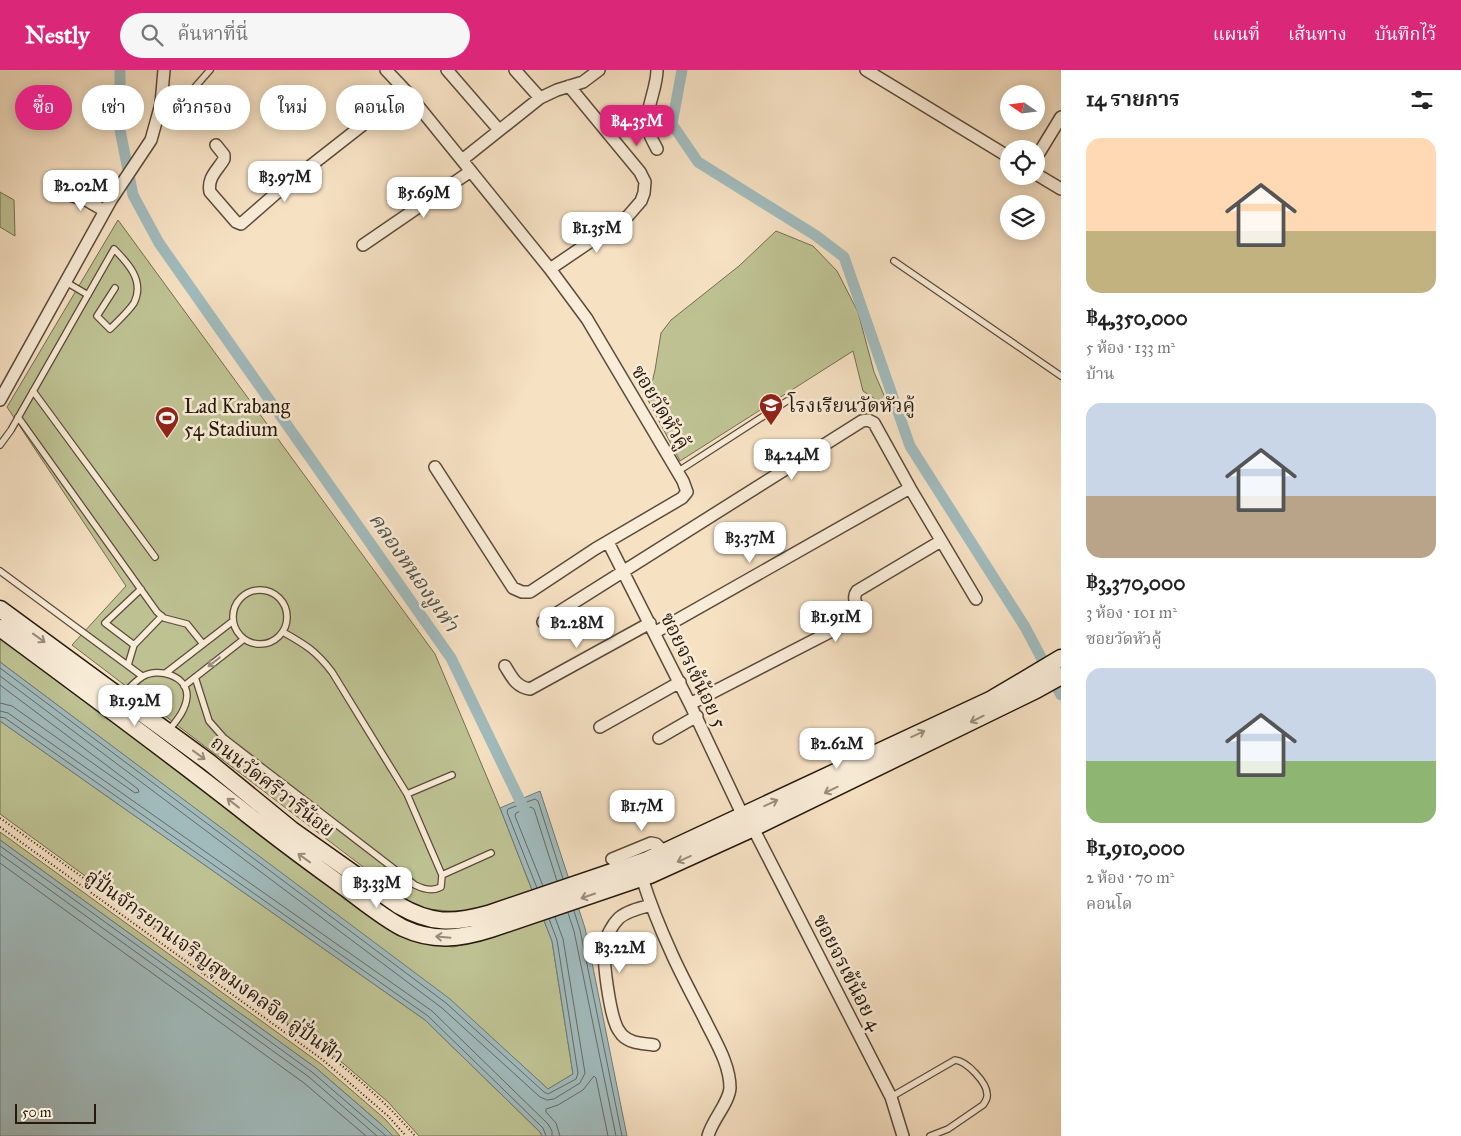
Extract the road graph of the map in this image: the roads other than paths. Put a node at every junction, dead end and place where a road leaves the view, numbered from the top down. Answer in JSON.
{"nodes":[{"id":1,"x":164,"y":70,"type":"edge"},
{"id":2,"x":210,"y":70,"type":"edge"},
{"id":3,"x":386,"y":70,"type":"edge"},
{"id":4,"x":447,"y":70,"type":"edge"},
{"id":5,"x":515,"y":70,"type":"edge"},
{"id":6,"x":599,"y":70,"type":"edge"},
{"id":7,"x":657,"y":70,"type":"edge"},
{"id":8,"x":866,"y":70,"type":"edge"},
{"id":9,"x":163,"y":85,"type":"edge"},
{"id":10,"x":197,"y":85,"type":"edge"},
{"id":11,"x":400,"y":85,"type":"edge"},
{"id":12,"x":569,"y":86,"type":"junction"},
{"id":13,"x":540,"y":98,"type":"junction"},
{"id":14,"x":424,"y":113,"type":"edge"},
{"id":15,"x":1061,"y":117,"type":"edge"},
{"id":16,"x":154,"y":129,"type":"edge"},
{"id":17,"x":356,"y":130,"type":"edge"},
{"id":18,"x":499,"y":130,"type":"junction"},
{"id":19,"x":1045,"y":143,"type":"edge"},
{"id":20,"x":216,"y":145,"type":"dead end"},
{"id":21,"x":657,"y":149,"type":"dead end"},
{"id":22,"x":1000,"y":152,"type":"edge"},
{"id":23,"x":462,"y":160,"type":"junction"},
{"id":24,"x":471,"y":171,"type":"junction"},
{"id":25,"x":1045,"y":179,"type":"edge"},
{"id":26,"x":1061,"y":189,"type":"edge"},
{"id":27,"x":66,"y":194,"type":"dead end"},
{"id":28,"x":105,"y":211,"type":"junction"},
{"id":29,"x":363,"y":245,"type":"dead end"},
{"id":30,"x":894,"y":261,"type":"dead end"},
{"id":31,"x":550,"y":269,"type":"junction"},
{"id":32,"x":66,"y":282,"type":"junction"},
{"id":33,"x":115,"y":288,"type":"dead end"},
{"id":34,"x":88,"y":295,"type":"junction"},
{"id":35,"x":1061,"y":376,"type":"edge"},
{"id":36,"x":33,"y":391,"type":"junction"},
{"id":37,"x":0,"y":400,"type":"edge"},
{"id":38,"x":788,"y":401,"type":"dead end"},
{"id":39,"x":18,"y":417,"type":"junction"},
{"id":40,"x":0,"y":445,"type":"edge"},
{"id":41,"x":436,"y":468,"type":"dead end"},
{"id":42,"x":677,"y":472,"type":"junction"},
{"id":43,"x":910,"y":488,"type":"junction"},
{"id":44,"x":941,"y":541,"type":"junction"},
{"id":45,"x":608,"y":542,"type":"junction"},
{"id":46,"x":155,"y":557,"type":"dead end"},
{"id":47,"x":0,"y":572,"type":"edge"},
{"id":48,"x":623,"y":572,"type":"junction"},
{"id":49,"x":141,"y":589,"type":"junction"},
{"id":50,"x":976,"y":599,"type":"dead end"},
{"id":51,"x":0,"y":609,"type":"edge"},
{"id":52,"x":162,"y":616,"type":"junction"},
{"id":53,"x":233,"y":621,"type":"junction"},
{"id":54,"x":543,"y":622,"type":"dead end"},
{"id":55,"x":0,"y":628,"type":"edge"},
{"id":56,"x":652,"y":628,"type":"junction"},
{"id":57,"x":283,"y":632,"type":"junction"},
{"id":58,"x":244,"y":639,"type":"junction"},
{"id":59,"x":203,"y":644,"type":"junction"},
{"id":60,"x":134,"y":645,"type":"junction"},
{"id":61,"x":1061,"y":658,"type":"edge"},
{"id":62,"x":128,"y":665,"type":"junction"},
{"id":63,"x":505,"y":666,"type":"dead end"},
{"id":64,"x":167,"y":672,"type":"junction"},
{"id":65,"x":142,"y":676,"type":"junction"},
{"id":66,"x":1060,"y":676,"type":"edge"},
{"id":67,"x":195,"y":678,"type":"junction"},
{"id":68,"x":680,"y":682,"type":"junction"},
{"id":69,"x":1031,"y":685,"type":"junction"},
{"id":70,"x":184,"y":686,"type":"junction"},
{"id":71,"x":121,"y":697,"type":"junction"},
{"id":72,"x":690,"y":704,"type":"junction"},
{"id":73,"x":697,"y":716,"type":"junction"},
{"id":74,"x":600,"y":727,"type":"dead end"},
{"id":75,"x":167,"y":732,"type":"junction"},
{"id":76,"x":659,"y":738,"type":"dead end"},
{"id":77,"x":452,"y":775,"type":"dead end"},
{"id":78,"x":407,"y":794,"type":"junction"},
{"id":79,"x":748,"y":822,"type":"junction"},
{"id":80,"x":664,"y":852,"type":"junction"},
{"id":81,"x":491,"y":853,"type":"dead end"},
{"id":82,"x":612,"y":859,"type":"dead end"},
{"id":83,"x":442,"y":875,"type":"junction"},
{"id":84,"x":635,"y":875,"type":"junction"},
{"id":85,"x":651,"y":905,"type":"junction"},
{"id":86,"x":490,"y":922,"type":"junction"},
{"id":87,"x":654,"y":1045,"type":"dead end"},
{"id":88,"x":891,"y":1097,"type":"junction"},
{"id":89,"x":708,"y":1136,"type":"edge"},
{"id":90,"x":903,"y":1136,"type":"edge"},
{"id":91,"x":930,"y":1136,"type":"edge"}],
"edges":[{"from":1,"to":9,"type":"street"},
{"from":2,"to":10,"type":"lane"},
{"from":3,"to":11,"type":"street","name":"ซอยวัดหัวคู้"},
{"from":4,"to":18,"type":"street"},
{"from":5,"to":13,"type":"street"},
{"from":6,"to":12,"type":"street"},
{"from":7,"to":21,"type":"street"},
{"from":8,"to":22,"type":"street"},
{"from":12,"to":13,"type":"street"},
{"from":12,"to":31,"type":"street"},
{"from":13,"to":18,"type":"street"},
{"from":14,"to":23,"type":"street","name":"ซอยวัดหัวคู้"},
{"from":15,"to":19,"type":"street"},
{"from":16,"to":28,"type":"street"},
{"from":17,"to":20,"type":"street"},
{"from":18,"to":23,"type":"street"},
{"from":23,"to":24,"type":"street","name":"ซอยวัดหัวคู้"},
{"from":24,"to":29,"type":"street"},
{"from":24,"to":31,"type":"street","name":"ซอยวัดหัวคู้"},
{"from":25,"to":26,"type":"street"},
{"from":27,"to":28,"type":"street"},
{"from":28,"to":32,"type":"street"},
{"from":30,"to":35,"type":"lane"},
{"from":31,"to":42,"type":"street","name":"ซอยวัดหัวคู้"},
{"from":32,"to":34,"type":"lane"},
{"from":32,"to":37,"type":"street"},
{"from":33,"to":34,"type":"lane"},
{"from":34,"to":36,"type":"lane"},
{"from":36,"to":39,"type":"lane"},
{"from":36,"to":46,"type":"lane"},
{"from":38,"to":42,"type":"lane"},
{"from":39,"to":40,"type":"lane"},
{"from":39,"to":49,"type":"lane"},
{"from":41,"to":45,"type":"street","name":"ซอยวัดหัวคู้"},
{"from":42,"to":45,"type":"street","name":"ซอยวัดหัวคู้"},
{"from":43,"to":44,"type":"street"},
{"from":43,"to":48,"type":"street"},
{"from":43,"to":56,"type":"street"},
{"from":44,"to":50,"type":"street"},
{"from":44,"to":72,"type":"street"},
{"from":45,"to":48,"type":"street","name":"ซอยจรเข้น้อย 5"},
{"from":47,"to":62,"type":"lane"},
{"from":48,"to":54,"type":"street"},
{"from":48,"to":56,"type":"street","name":"ซอยจรเข้น้อย 5"},
{"from":49,"to":52,"type":"lane"},
{"from":49,"to":60,"type":"lane"},
{"from":51,"to":71,"type":"main road","name":"ถนนวัดศรีวารีน้อย","one_way":true},
{"from":52,"to":59,"type":"lane"},
{"from":52,"to":60,"type":"lane"},
{"from":53,"to":57,"type":"lane"},
{"from":53,"to":58,"type":"lane"},
{"from":53,"to":59,"type":"lane"},
{"from":86,"to":55,"type":"main road","name":"ถนนวัดศรีวารีน้อย","one_way":true},
{"from":56,"to":63,"type":"street"},
{"from":56,"to":68,"type":"street","name":"ซอยจรเข้น้อย 5"},
{"from":57,"to":58,"type":"lane"},
{"from":57,"to":78,"type":"lane"},
{"from":58,"to":67,"type":"lane","one_way":true},
{"from":59,"to":64,"type":"lane"},
{"from":60,"to":62,"type":"lane"},
{"from":61,"to":69,"type":"main road","name":"ถนนวัดศรีวารีน้อย"},
{"from":62,"to":65,"type":"lane"},
{"from":64,"to":65,"type":"lane"},
{"from":64,"to":70,"type":"lane"},
{"from":65,"to":71,"type":"lane"},
{"from":66,"to":69,"type":"main road","name":"ถนนวัดศรีวารีน้อย"},
{"from":67,"to":70,"type":"lane"},
{"from":67,"to":83,"type":"lane"},
{"from":68,"to":72,"type":"street","name":"ซอยจรเข้น้อย 5"},
{"from":68,"to":74,"type":"street"},
{"from":69,"to":79,"type":"main road","name":"ถนนวัดศรีวารีน้อย"},
{"from":70,"to":75,"type":"lane"},
{"from":71,"to":75,"type":"main road","name":"ถนนวัดศรีวารีน้อย"},
{"from":72,"to":73,"type":"street","name":"ซอยจรเข้น้อย 5"},
{"from":73,"to":76,"type":"street"},
{"from":73,"to":79,"type":"street","name":"ซอยจรเข้น้อย 5"},
{"from":75,"to":86,"type":"main road","name":"ถนนวัดศรีวารีน้อย","one_way":true},
{"from":77,"to":78,"type":"lane"},
{"from":78,"to":83,"type":"lane"},
{"from":79,"to":80,"type":"main road","name":"ถนนวัดศรีวารีน้อย"},
{"from":79,"to":84,"type":"main road","name":"ถนนวัดศรีวารีน้อย","one_way":true},
{"from":79,"to":88,"type":"street","name":"ซอยจรเข้น้อย 4"},
{"from":80,"to":82,"type":"street"},
{"from":80,"to":84,"type":"main road","name":"ถนนวัดศรีวารีน้อย"},
{"from":81,"to":83,"type":"lane"},
{"from":84,"to":85,"type":"street"},
{"from":84,"to":86,"type":"main road","name":"ถนนวัดศรีวารีน้อย"},
{"from":85,"to":87,"type":"street"},
{"from":85,"to":89,"type":"street"},
{"from":88,"to":90,"type":"street","name":"ซอยจรเข้น้อย 4"},
{"from":88,"to":91,"type":"lane"}]}
